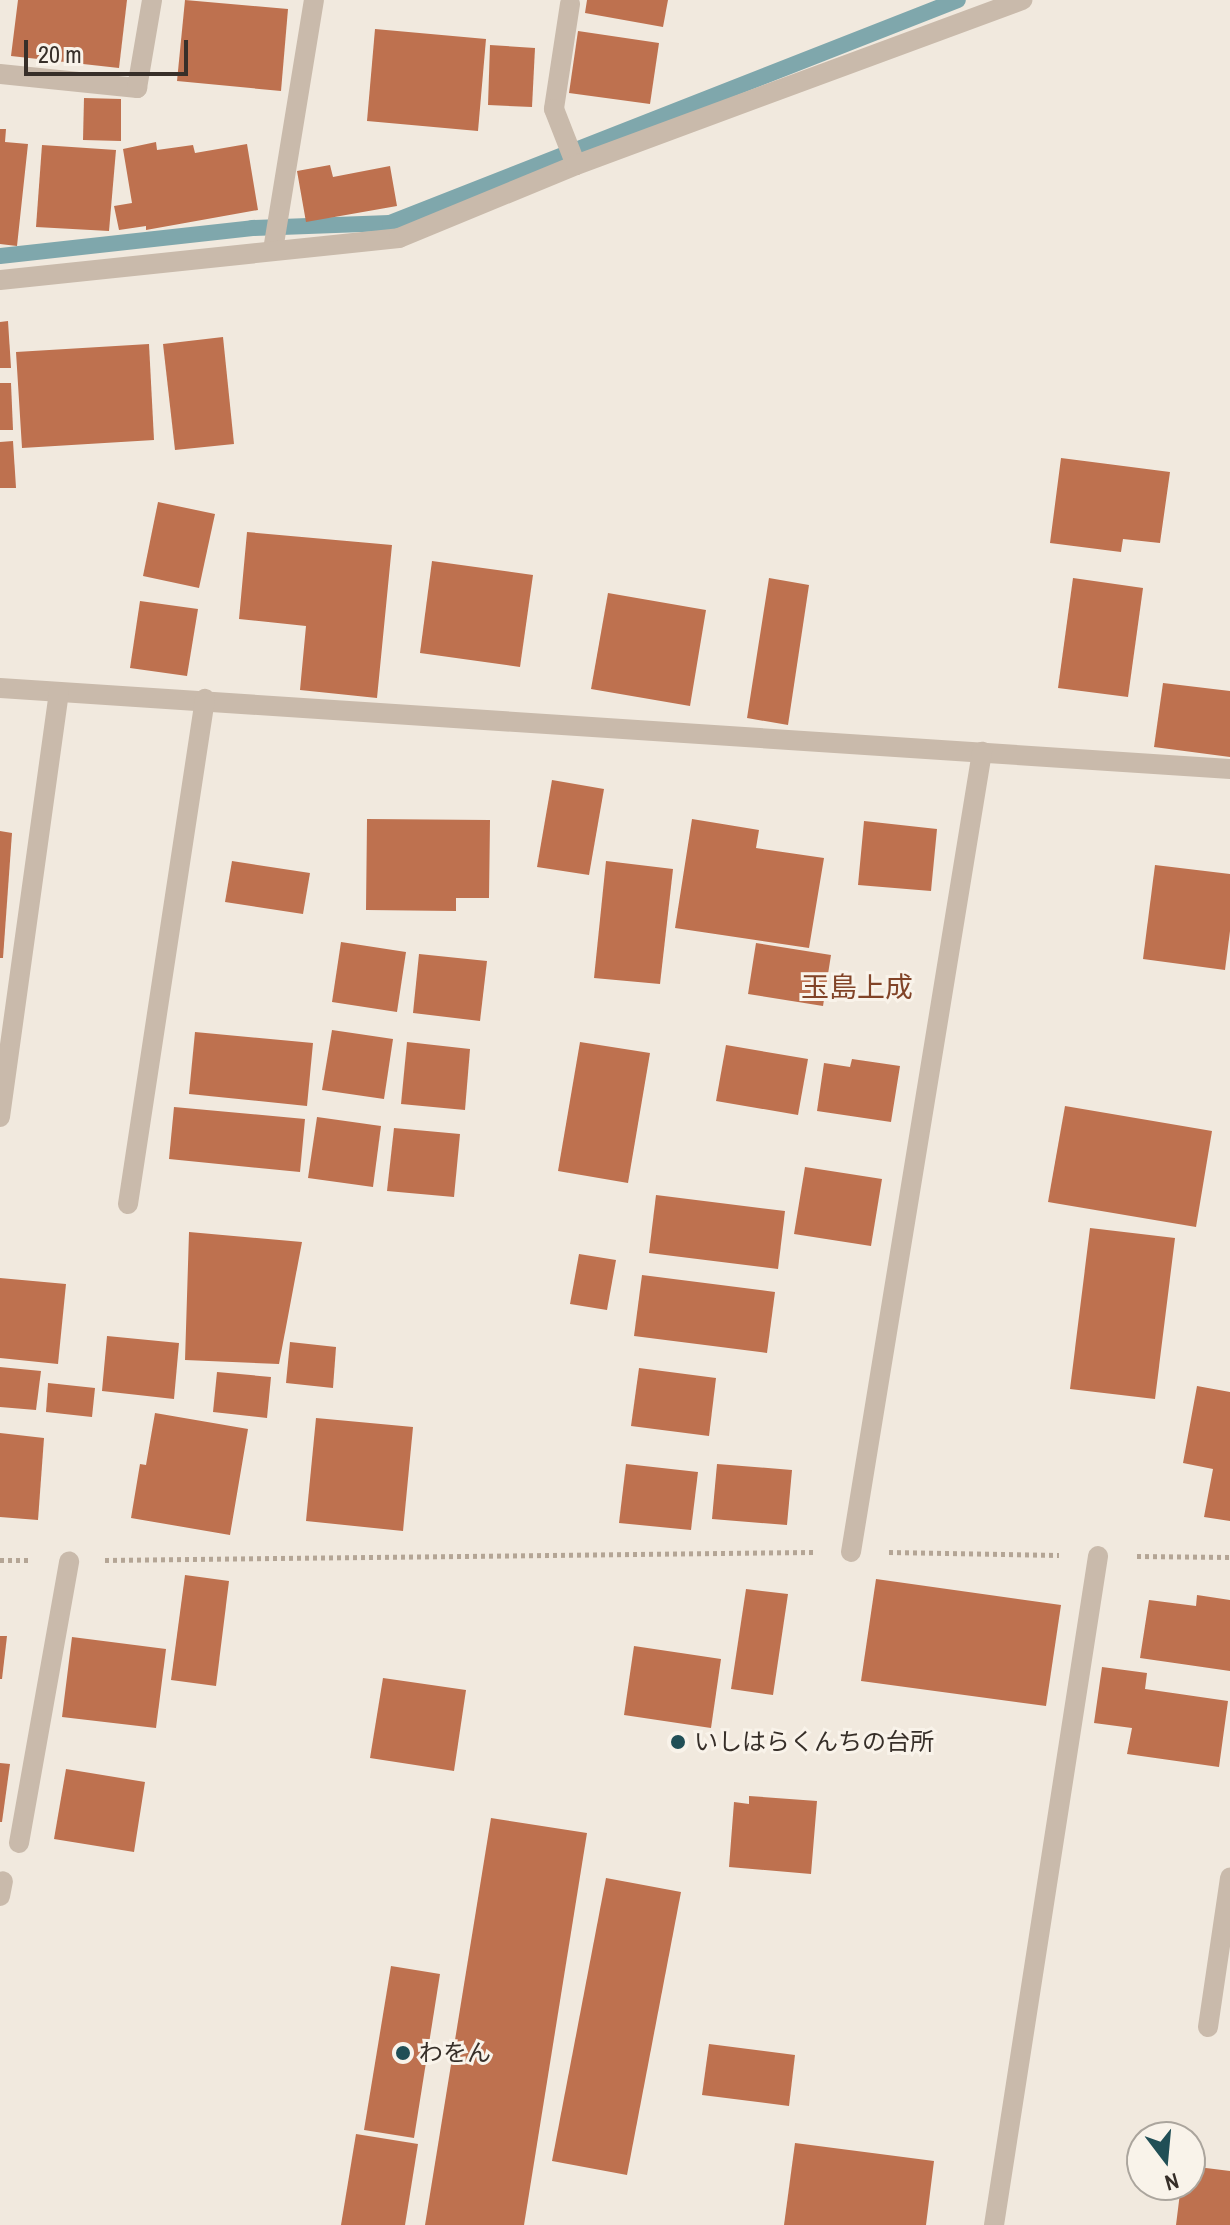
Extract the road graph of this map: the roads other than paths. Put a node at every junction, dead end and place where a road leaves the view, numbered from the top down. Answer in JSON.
{"nodes":[{"id":1,"x":152,"y":0,"type":"edge"},
{"id":2,"x":314,"y":0,"type":"edge"},
{"id":3,"x":1022,"y":0,"type":"edge"},
{"id":4,"x":570,"y":4,"type":"dead end"},
{"id":5,"x":0,"y":74,"type":"edge"},
{"id":6,"x":576,"y":165,"type":"junction"},
{"id":7,"x":273,"y":250,"type":"junction"},
{"id":8,"x":0,"y":280,"type":"edge"},
{"id":9,"x":0,"y":688,"type":"edge"},
{"id":10,"x":59,"y":692,"type":"junction"},
{"id":11,"x":205,"y":699,"type":"junction"},
{"id":12,"x":982,"y":752,"type":"junction"},
{"id":13,"x":1230,"y":769,"type":"edge"},
{"id":14,"x":0,"y":1117,"type":"edge"},
{"id":15,"x":128,"y":1204,"type":"dead end"},
{"id":16,"x":851,"y":1552,"type":"road end"},
{"id":17,"x":1098,"y":1556,"type":"road end"},
{"id":18,"x":69,"y":1561,"type":"road end"},
{"id":19,"x":19,"y":1843,"type":"dead end"},
{"id":20,"x":1230,"y":1878,"type":"edge"},
{"id":21,"x":1208,"y":2027,"type":"dead end"},
{"id":22,"x":994,"y":2225,"type":"edge"}],
"edges":[{"from":1,"to":5,"type":"street"},
{"from":2,"to":7,"type":"street"},
{"from":3,"to":6,"type":"street"},
{"from":4,"to":6,"type":"street"},
{"from":6,"to":7,"type":"street"},
{"from":7,"to":8,"type":"street"},
{"from":9,"to":10,"type":"street"},
{"from":10,"to":11,"type":"street"},
{"from":10,"to":14,"type":"street"},
{"from":11,"to":12,"type":"street"},
{"from":11,"to":15,"type":"street"},
{"from":12,"to":13,"type":"street"},
{"from":12,"to":16,"type":"street"},
{"from":17,"to":22,"type":"street"},
{"from":18,"to":19,"type":"street"},
{"from":20,"to":21,"type":"street"}]}
